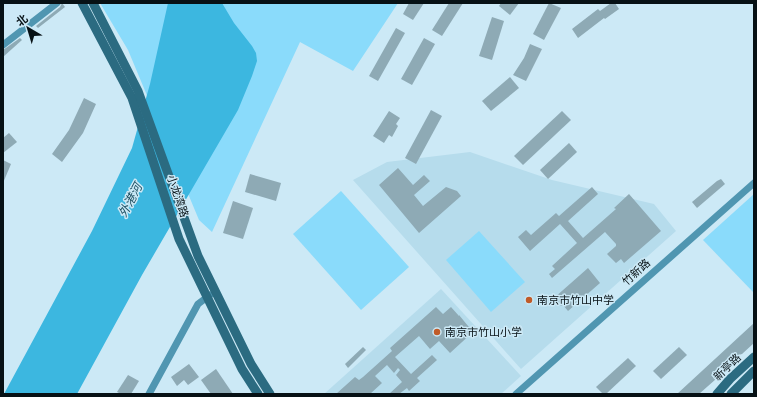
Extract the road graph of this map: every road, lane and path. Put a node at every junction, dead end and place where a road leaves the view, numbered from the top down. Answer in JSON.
{"nodes":[{"id":1,"x":57,"y":3,"type":"edge"},
{"id":2,"x":82,"y":3,"type":"edge"},
{"id":3,"x":93,"y":3,"type":"edge"},
{"id":4,"x":3,"y":45,"type":"edge"},
{"id":5,"x":135,"y":94,"type":"junction"},
{"id":6,"x":754,"y":183,"type":"edge"},
{"id":7,"x":216,"y":292,"type":"junction"},
{"id":8,"x":207,"y":296,"type":"junction"},
{"id":9,"x":754,"y":357,"type":"edge"},
{"id":10,"x":754,"y":371,"type":"edge"},
{"id":11,"x":149,"y":394,"type":"edge"},
{"id":12,"x":258,"y":394,"type":"edge"},
{"id":13,"x":270,"y":394,"type":"edge"},
{"id":14,"x":516,"y":394,"type":"edge"},
{"id":15,"x":717,"y":394,"type":"edge"},
{"id":16,"x":731,"y":394,"type":"edge"}],
"edges":[{"from":1,"to":4,"type":"street"},
{"from":2,"to":5,"type":"main road","name":"小龙湾路"},
{"from":3,"to":5,"type":"main road","name":"小龙湾路"},
{"from":5,"to":7,"type":"main road","name":"小龙湾路"},
{"from":5,"to":8,"type":"main road","name":"小龙湾路"},
{"from":6,"to":14,"type":"street","name":"竹新路"},
{"from":7,"to":8,"type":"street"},
{"from":7,"to":13,"type":"main road","name":"小龙湾路"},
{"from":8,"to":11,"type":"street"},
{"from":8,"to":12,"type":"main road","name":"小龙湾路"},
{"from":9,"to":15,"type":"main road","name":"新亭路"},
{"from":10,"to":16,"type":"main road","name":"新亭路"}]}
